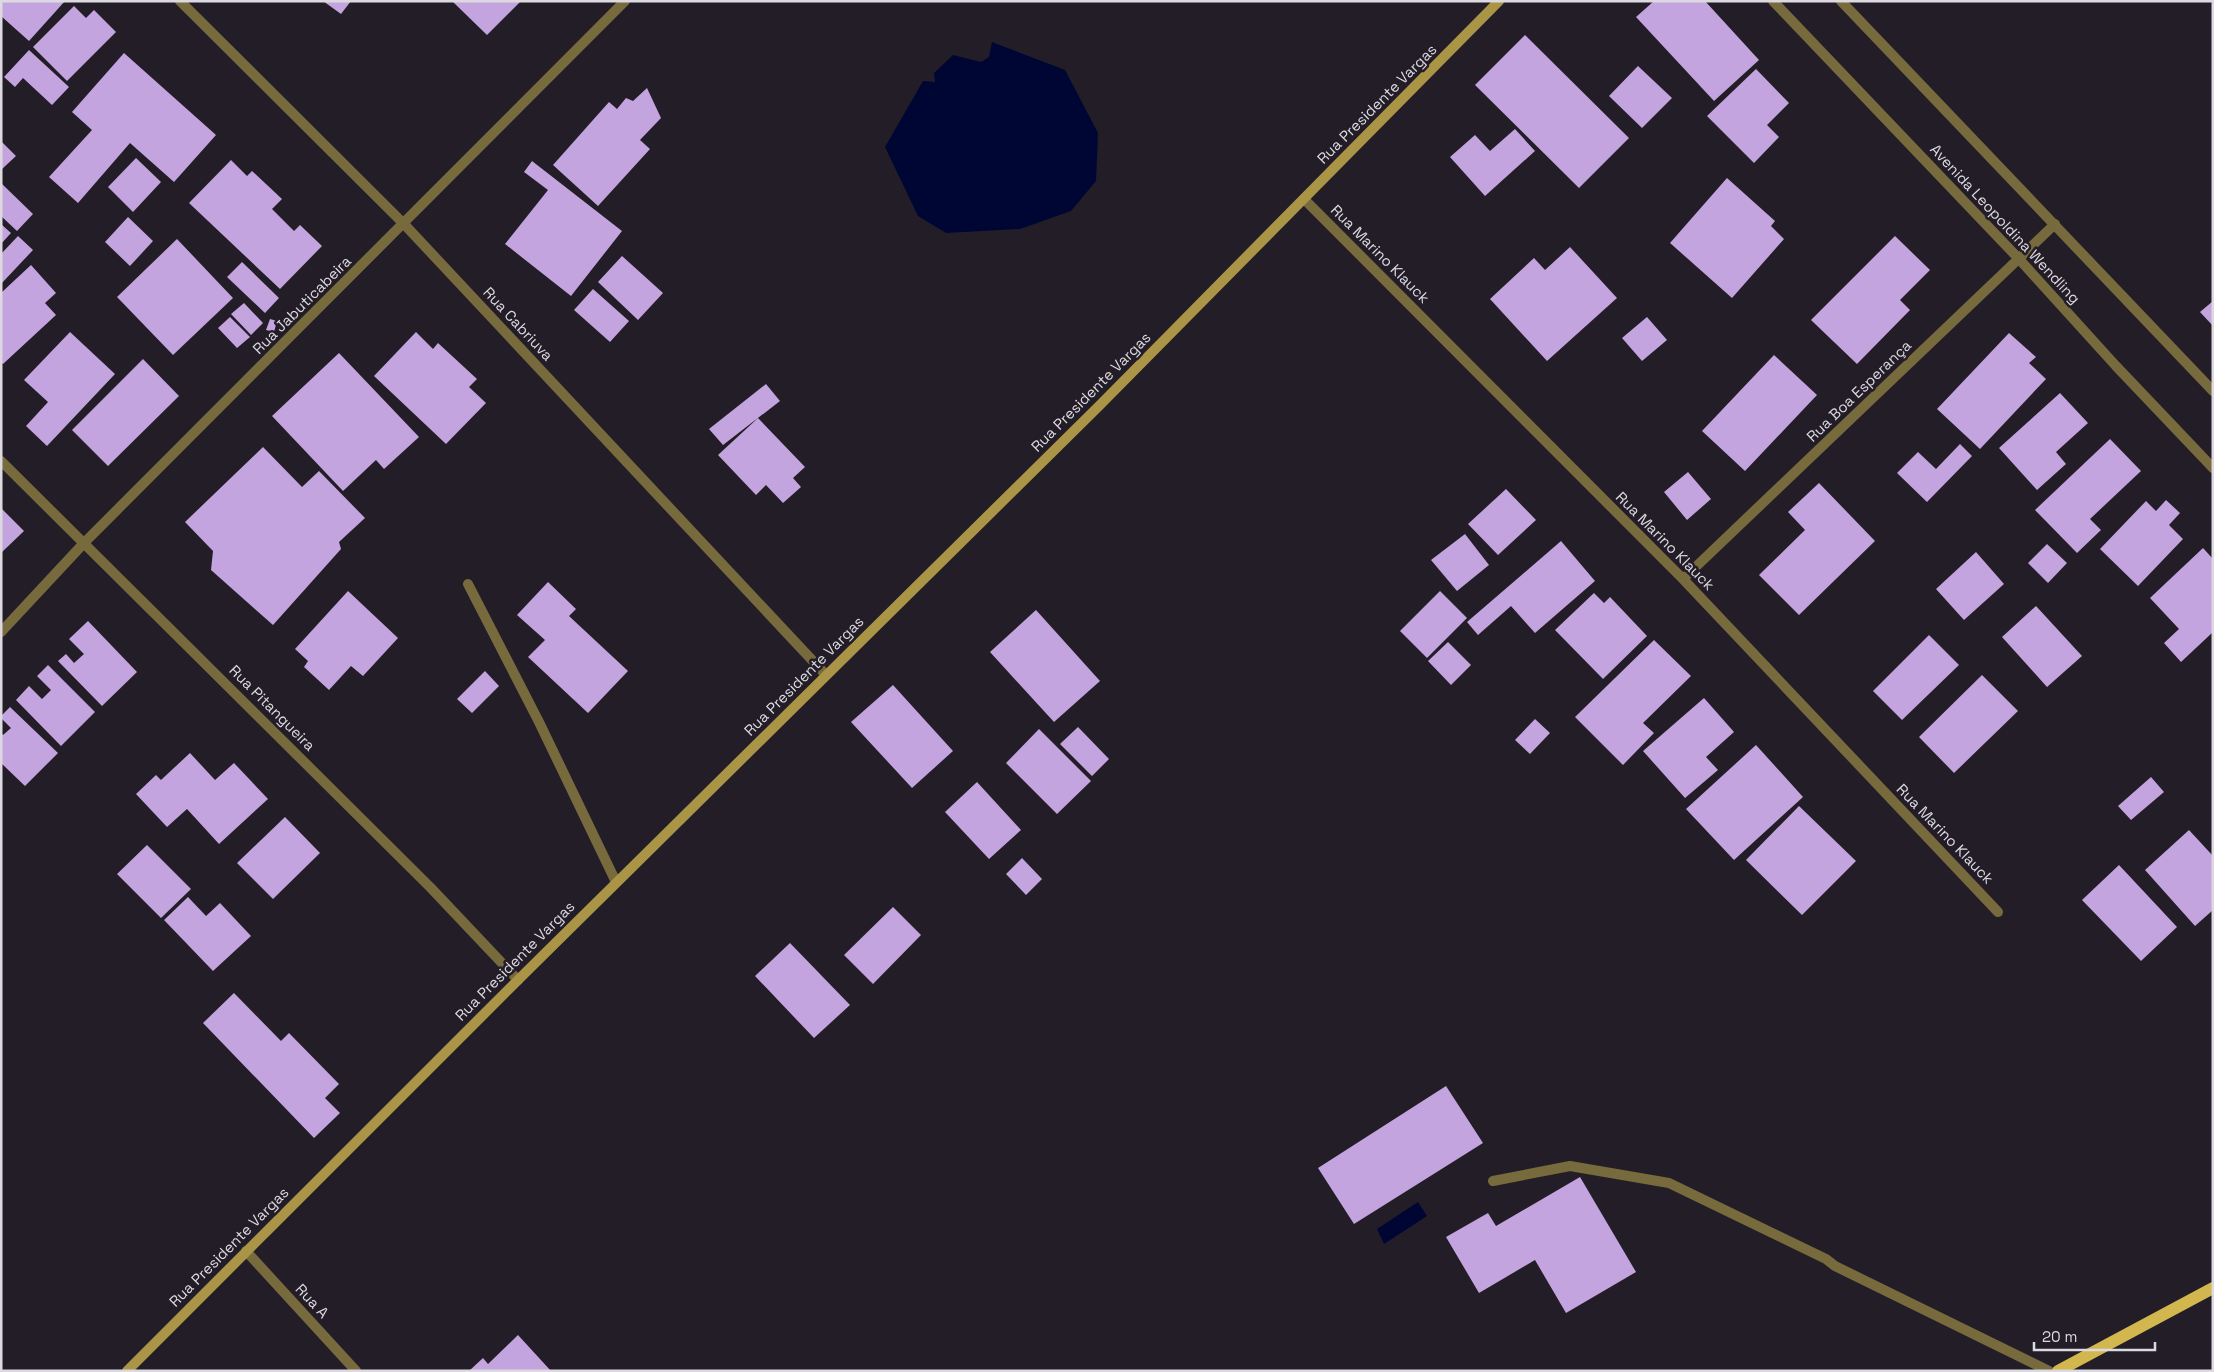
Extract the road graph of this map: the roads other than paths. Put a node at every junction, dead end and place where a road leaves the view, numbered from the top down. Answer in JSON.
{"nodes":[{"id":1,"x":180,"y":1,"type":"edge"},
{"id":2,"x":625,"y":1,"type":"edge"},
{"id":3,"x":1499,"y":1,"type":"edge"},
{"id":4,"x":1774,"y":1,"type":"edge"},
{"id":5,"x":1841,"y":1,"type":"edge"},
{"id":6,"x":1304,"y":199,"type":"junction"},
{"id":7,"x":404,"y":224,"type":"junction"},
{"id":8,"x":2055,"y":224,"type":"junction"},
{"id":9,"x":2019,"y":259,"type":"junction"},
{"id":10,"x":2213,"y":391,"type":"edge"},
{"id":11,"x":1,"y":461,"type":"edge"},
{"id":12,"x":2213,"y":468,"type":"edge"},
{"id":13,"x":84,"y":543,"type":"junction"},
{"id":14,"x":1682,"y":579,"type":"junction"},
{"id":15,"x":468,"y":584,"type":"dead end"},
{"id":16,"x":1,"y":632,"type":"edge"},
{"id":17,"x":826,"y":675,"type":"junction"},
{"id":18,"x":616,"y":882,"type":"junction"},
{"id":19,"x":1998,"y":912,"type":"dead end"},
{"id":20,"x":518,"y":980,"type":"junction"},
{"id":21,"x":1493,"y":1181,"type":"dead end"},
{"id":22,"x":246,"y":1251,"type":"junction"},
{"id":23,"x":2213,"y":1288,"type":"edge"},
{"id":24,"x":127,"y":1371,"type":"edge"},
{"id":25,"x":356,"y":1371,"type":"edge"},
{"id":26,"x":2049,"y":1371,"type":"edge"},
{"id":27,"x":2058,"y":1371,"type":"edge"}],
"edges":[{"from":1,"to":7,"type":"street","name":"Rua Cabriuva"},
{"from":2,"to":7,"type":"street","name":"Rua Jabuticabeira"},
{"from":3,"to":6,"type":"main road","name":"Rua Presidente Vargas"},
{"from":4,"to":9,"type":"street","name":"Avenida Leopoldina Wendling"},
{"from":5,"to":8,"type":"street"},
{"from":6,"to":14,"type":"street","name":"Rua Marino Klauck"},
{"from":6,"to":17,"type":"main road","name":"Rua Presidente Vargas"},
{"from":7,"to":13,"type":"street","name":"Rua Jabuticabeira"},
{"from":7,"to":17,"type":"street","name":"Rua Cabriuva"},
{"from":8,"to":9,"type":"street","name":"Rua Boa Esperança"},
{"from":8,"to":10,"type":"street"},
{"from":9,"to":12,"type":"street","name":"Avenida Leopoldina Wendling"},
{"from":9,"to":14,"type":"street","name":"Rua Boa Esperança"},
{"from":11,"to":13,"type":"street","name":"Rua Pitangueira"},
{"from":13,"to":16,"type":"street","name":"Rua Jabuticabeira"},
{"from":13,"to":20,"type":"street","name":"Rua Pitangueira"},
{"from":14,"to":19,"type":"street","name":"Rua Marino Klauck"},
{"from":15,"to":18,"type":"street"},
{"from":17,"to":18,"type":"main road","name":"Rua Presidente Vargas"},
{"from":18,"to":20,"type":"main road","name":"Rua Presidente Vargas"},
{"from":20,"to":22,"type":"main road","name":"Rua Presidente Vargas"},
{"from":21,"to":26,"type":"street"},
{"from":22,"to":24,"type":"main road","name":"Rua Presidente Vargas"},
{"from":22,"to":25,"type":"street","name":"Rua A"},
{"from":23,"to":27,"type":"main road"}]}
